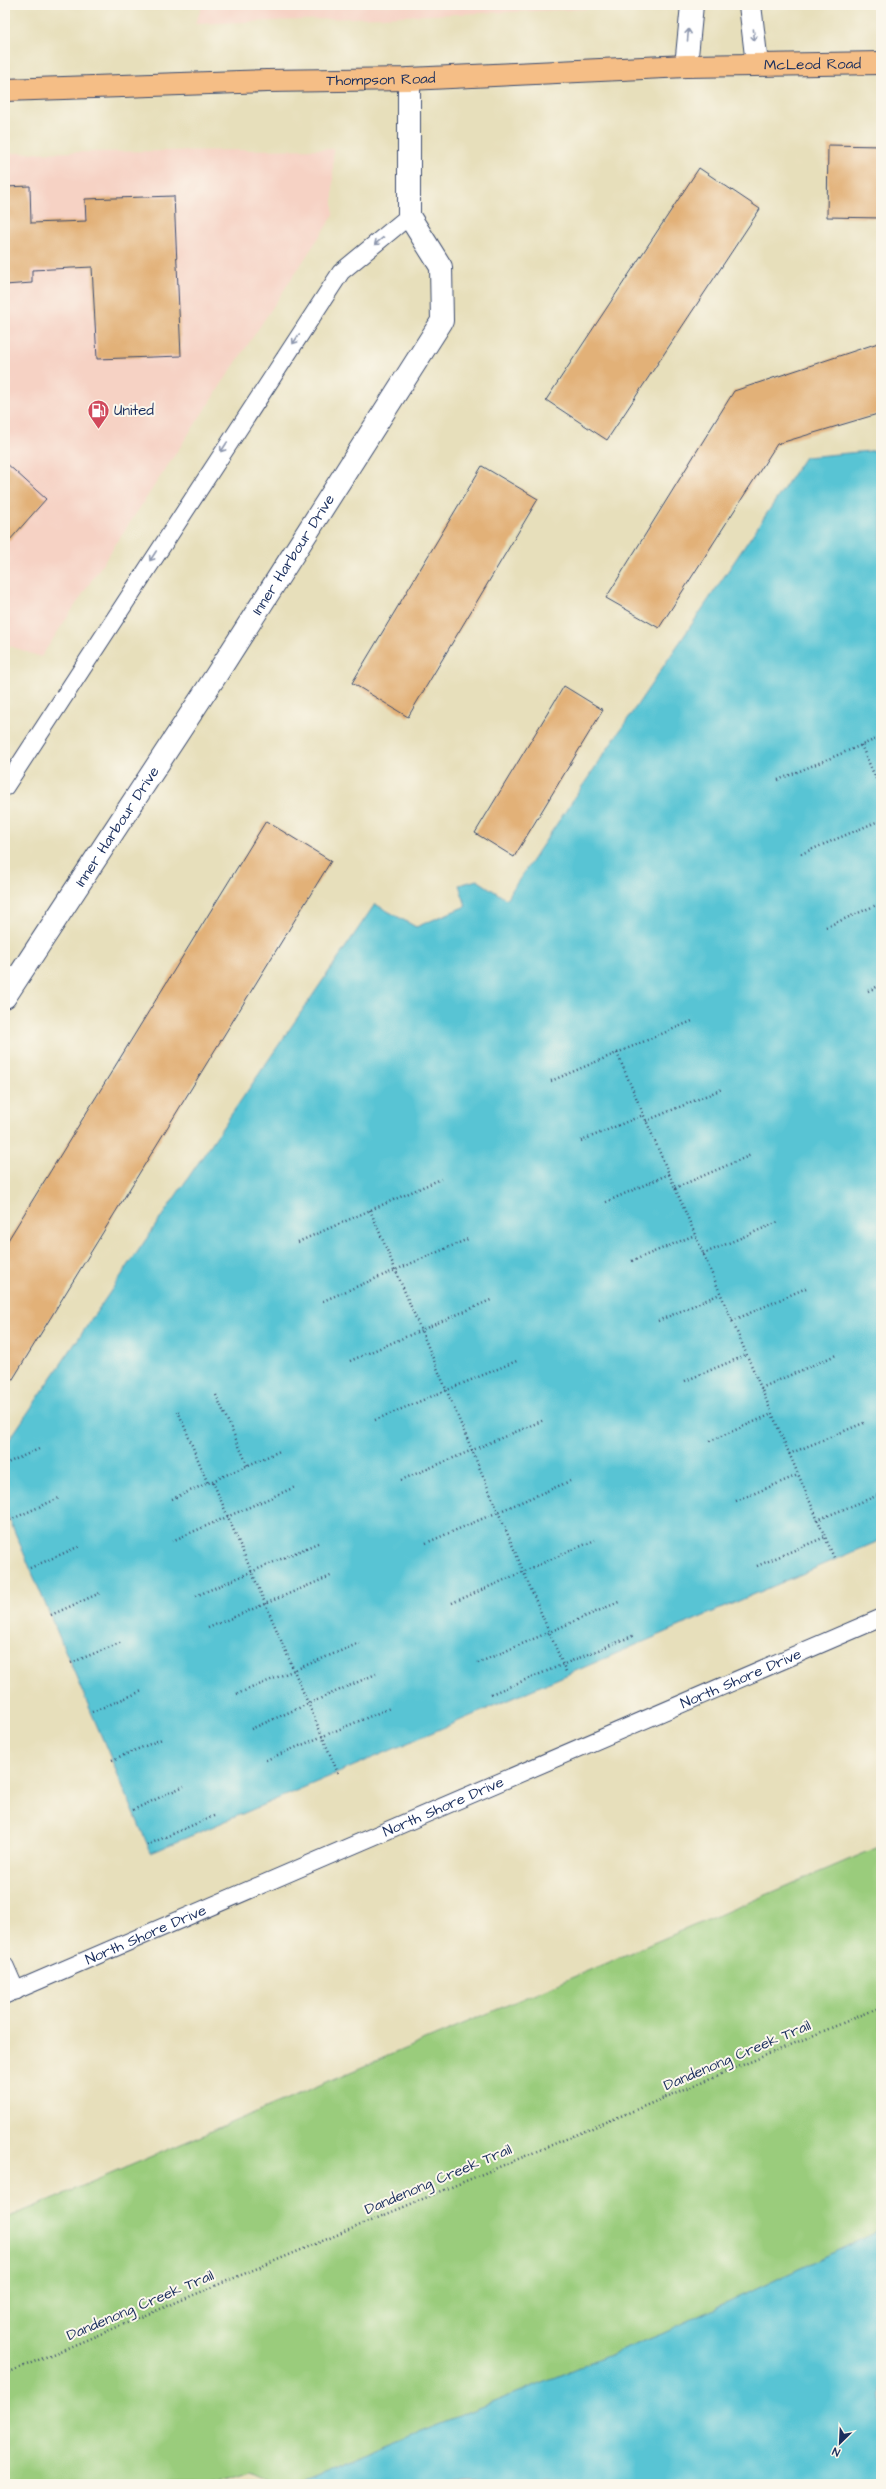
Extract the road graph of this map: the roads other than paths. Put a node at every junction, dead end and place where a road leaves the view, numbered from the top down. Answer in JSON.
{"nodes":[{"id":1,"x":692,"y":5,"type":"edge"},
{"id":2,"x":750,"y":5,"type":"edge"},
{"id":3,"x":881,"y":63,"type":"edge"},
{"id":4,"x":757,"y":64,"type":"junction"},
{"id":5,"x":686,"y":66,"type":"junction"},
{"id":6,"x":409,"y":79,"type":"junction"},
{"id":7,"x":5,"y":90,"type":"edge"},
{"id":8,"x":409,"y":216,"type":"junction"},
{"id":9,"x":5,"y":787,"type":"edge"},
{"id":10,"x":5,"y":998,"type":"edge"},
{"id":11,"x":881,"y":1618,"type":"edge"},
{"id":12,"x":5,"y":1966,"type":"edge"},
{"id":13,"x":11,"y":1993,"type":"edge"}],
"edges":[{"from":5,"to":1,"type":"street","one_way":true},
{"from":2,"to":4,"type":"street","name":"McLeod Road","one_way":true},
{"from":3,"to":4,"type":"main road","name":"McLeod Road"},
{"from":4,"to":5,"type":"main road","name":"Thompson Road"},
{"from":5,"to":6,"type":"main road","name":"Thompson Road"},
{"from":6,"to":7,"type":"main road","name":"Thompson Road"},
{"from":6,"to":8,"type":"street"},
{"from":8,"to":9,"type":"lane","one_way":true},
{"from":8,"to":10,"type":"street","name":"Inner Harbour Drive"},
{"from":11,"to":13,"type":"lane","name":"North Shore Drive"},
{"from":12,"to":13,"type":"lane"}]}
